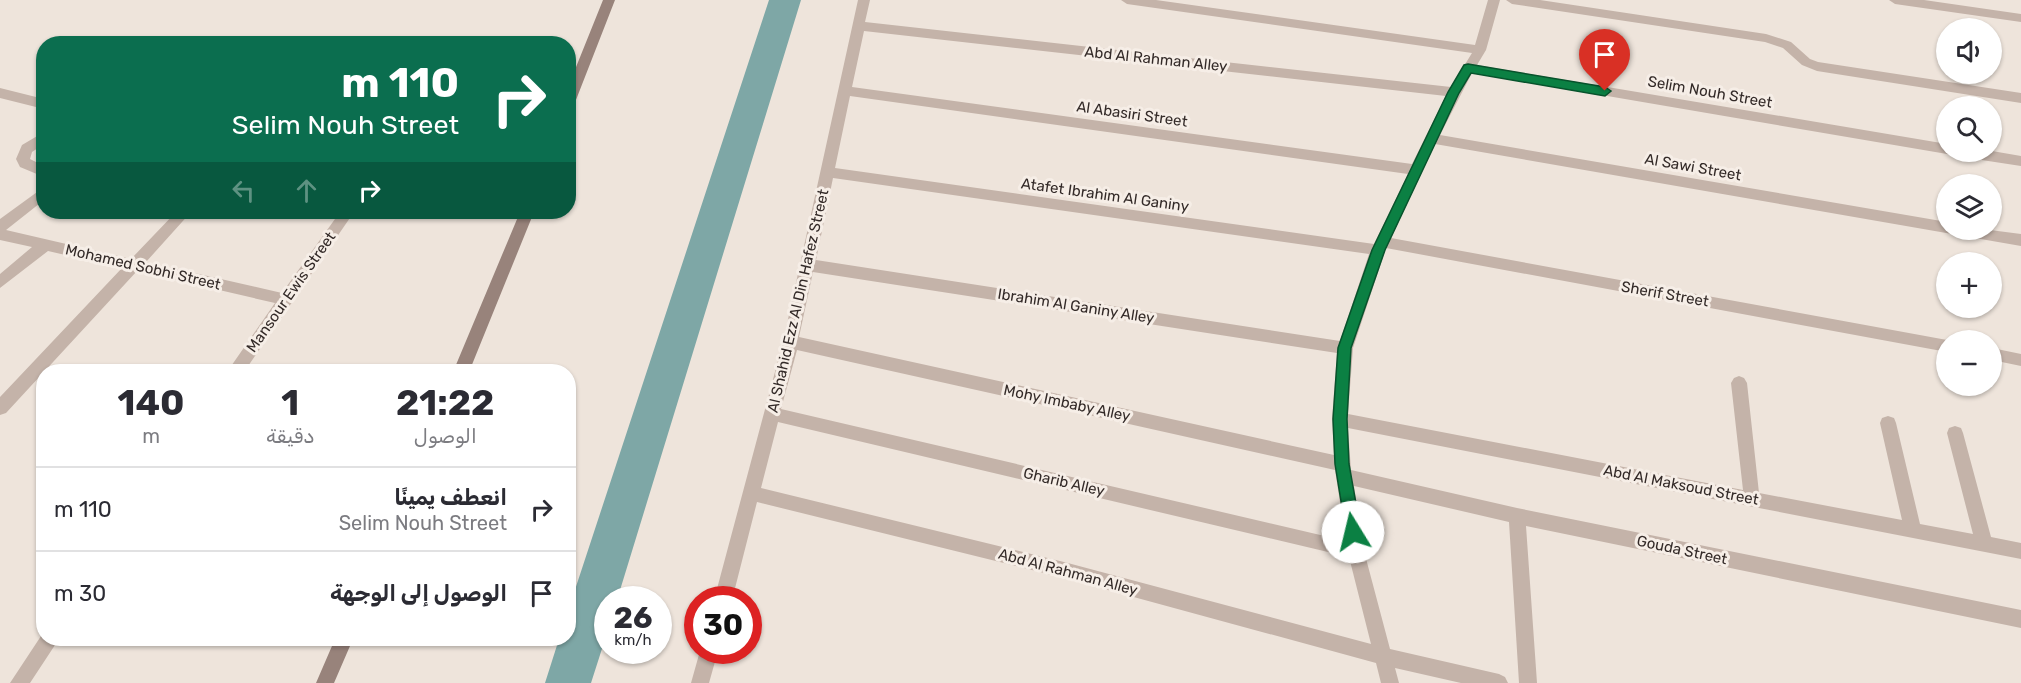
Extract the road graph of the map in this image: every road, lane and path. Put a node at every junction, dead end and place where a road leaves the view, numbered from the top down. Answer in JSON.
{"nodes":[{"id":1,"x":609,"y":0,"type":"edge"},
{"id":2,"x":864,"y":0,"type":"edge"},
{"id":3,"x":1127,"y":0,"type":"edge"},
{"id":4,"x":1494,"y":0,"type":"edge"},
{"id":5,"x":1512,"y":0,"type":"edge"},
{"id":6,"x":1896,"y":0,"type":"edge"},
{"id":7,"x":2021,"y":18,"type":"edge"},
{"id":8,"x":859,"y":26,"type":"junction"},
{"id":9,"x":1480,"y":50,"type":"junction"},
{"id":10,"x":1468,"y":68,"type":"junction"},
{"id":11,"x":576,"y":85,"type":"edge"},
{"id":12,"x":845,"y":91,"type":"junction"},
{"id":13,"x":1454,"y":92,"type":"junction"},
{"id":14,"x":0,"y":93,"type":"edge"},
{"id":15,"x":2021,"y":98,"type":"edge"},
{"id":16,"x":36,"y":102,"type":"edge"},
{"id":17,"x":1433,"y":139,"type":"junction"},
{"id":18,"x":36,"y":143,"type":"edge"},
{"id":19,"x":1936,"y":147,"type":"edge"},
{"id":20,"x":2002,"y":158,"type":"edge"},
{"id":21,"x":2021,"y":161,"type":"edge"},
{"id":22,"x":36,"y":168,"type":"edge"},
{"id":23,"x":1415,"y":170,"type":"junction"},
{"id":24,"x":827,"y":172,"type":"junction"},
{"id":25,"x":36,"y":198,"type":"edge"},
{"id":26,"x":177,"y":219,"type":"edge"},
{"id":27,"x":342,"y":219,"type":"edge"},
{"id":28,"x":524,"y":219,"type":"edge"},
{"id":29,"x":1936,"y":226,"type":"edge"},
{"id":30,"x":0,"y":227,"type":"edge"},
{"id":31,"x":0,"y":234,"type":"edge"},
{"id":32,"x":2002,"y":237,"type":"edge"},
{"id":33,"x":2021,"y":240,"type":"edge"},
{"id":34,"x":46,"y":244,"type":"junction"},
{"id":35,"x":1380,"y":246,"type":"junction"},
{"id":36,"x":134,"y":264,"type":"junction"},
{"id":37,"x":807,"y":265,"type":"junction"},
{"id":38,"x":0,"y":282,"type":"edge"},
{"id":39,"x":286,"y":300,"type":"junction"},
{"id":40,"x":791,"y":342,"type":"junction"},
{"id":41,"x":1936,"y":344,"type":"edge"},
{"id":42,"x":1345,"y":348,"type":"junction"},
{"id":43,"x":2002,"y":356,"type":"edge"},
{"id":44,"x":2021,"y":360,"type":"edge"},
{"id":45,"x":41,"y":364,"type":"edge"},
{"id":46,"x":241,"y":364,"type":"edge"},
{"id":47,"x":463,"y":364,"type":"edge"},
{"id":48,"x":36,"y":369,"type":"edge"},
{"id":49,"x":1739,"y":383,"type":"dead end"},
{"id":50,"x":0,"y":408,"type":"edge"},
{"id":51,"x":773,"y":414,"type":"junction"},
{"id":52,"x":1340,"y":419,"type":"junction"},
{"id":53,"x":1888,"y":423,"type":"dead end"},
{"id":54,"x":1955,"y":433,"type":"dead end"},
{"id":55,"x":1343,"y":470,"type":"junction"},
{"id":56,"x":751,"y":493,"type":"junction"},
{"id":57,"x":1752,"y":499,"type":"junction"},
{"id":58,"x":1516,"y":516,"type":"junction"},
{"id":59,"x":1912,"y":530,"type":"junction"},
{"id":60,"x":1984,"y":544,"type":"junction"},
{"id":61,"x":1356,"y":551,"type":"junction"},
{"id":62,"x":2021,"y":551,"type":"edge"},
{"id":63,"x":727,"y":586,"type":"edge"},
{"id":64,"x":2021,"y":619,"type":"edge"},
{"id":65,"x":44,"y":646,"type":"edge"},
{"id":66,"x":341,"y":646,"type":"edge"},
{"id":67,"x":1383,"y":656,"type":"junction"},
{"id":68,"x":705,"y":664,"type":"edge"},
{"id":69,"x":19,"y":683,"type":"edge"},
{"id":70,"x":325,"y":683,"type":"edge"},
{"id":71,"x":700,"y":683,"type":"edge"},
{"id":72,"x":1389,"y":683,"type":"edge"},
{"id":73,"x":1499,"y":683,"type":"edge"},
{"id":74,"x":1528,"y":683,"type":"edge"}],
"edges":[{"from":1,"to":11,"type":"main road"},
{"from":2,"to":8,"type":"street","name":"Al Shahid Ezz Al Din Hafez Street"},
{"from":3,"to":9,"type":"street"},
{"from":4,"to":9,"type":"street"},
{"from":5,"to":15,"type":"street"},
{"from":6,"to":7,"type":"street"},
{"from":8,"to":12,"type":"street","name":"Al Shahid Ezz Al Din Hafez Street"},
{"from":8,"to":13,"type":"street","name":"Abd Al Rahman Alley"},
{"from":9,"to":10,"type":"street"},
{"from":10,"to":13,"type":"street"},
{"from":10,"to":19,"type":"street","name":"Selim Nouh Street"},
{"from":12,"to":23,"type":"street","name":"Al Abasiri Street"},
{"from":12,"to":24,"type":"street","name":"Al Shahid Ezz Al Din Hafez Street"},
{"from":13,"to":17,"type":"street"},
{"from":14,"to":16,"type":"street"},
{"from":17,"to":23,"type":"street"},
{"from":17,"to":29,"type":"street","name":"Al Sawi Street"},
{"from":18,"to":22,"type":"street"},
{"from":20,"to":21,"type":"street"},
{"from":23,"to":35,"type":"street"},
{"from":24,"to":35,"type":"street","name":"Atafet Ibrahim Al Ganiny"},
{"from":24,"to":37,"type":"street","name":"Al Shahid Ezz Al Din Hafez Street"},
{"from":25,"to":30,"type":"street"},
{"from":26,"to":36,"type":"street"},
{"from":27,"to":39,"type":"street","name":"Mansour Ewis Street"},
{"from":28,"to":47,"type":"main road"},
{"from":31,"to":34,"type":"street","name":"Mohamed Sobhi Street"},
{"from":32,"to":33,"type":"street"},
{"from":34,"to":36,"type":"street","name":"Mohamed Sobhi Street"},
{"from":34,"to":38,"type":"street"},
{"from":35,"to":41,"type":"street","name":"Sherif Street"},
{"from":35,"to":42,"type":"street"},
{"from":36,"to":39,"type":"street","name":"Mohamed Sobhi Street"},
{"from":36,"to":45,"type":"street"},
{"from":37,"to":40,"type":"street","name":"Al Shahid Ezz Al Din Hafez Street"},
{"from":37,"to":42,"type":"street","name":"Ibrahim Al Ganiny Alley"},
{"from":39,"to":46,"type":"street","name":"Mansour Ewis Street"},
{"from":40,"to":51,"type":"street","name":"Al Shahid Ezz Al Din Hafez Street"},
{"from":40,"to":55,"type":"street","name":"Mohy Imbaby Alley"},
{"from":42,"to":52,"type":"street"},
{"from":43,"to":44,"type":"street"},
{"from":48,"to":50,"type":"street"},
{"from":49,"to":57,"type":"street"},
{"from":51,"to":56,"type":"street","name":"Al Shahid Ezz Al Din Hafez Street"},
{"from":51,"to":61,"type":"street","name":"Gharib Alley"},
{"from":52,"to":55,"type":"street"},
{"from":52,"to":57,"type":"street","name":"Abd Al Maksoud Street"},
{"from":53,"to":59,"type":"street"},
{"from":54,"to":60,"type":"street"},
{"from":55,"to":58,"type":"street","name":"Gouda Street"},
{"from":55,"to":61,"type":"street"},
{"from":56,"to":63,"type":"street","name":"Al Shahid Ezz Al Din Hafez Street"},
{"from":56,"to":67,"type":"street","name":"Abd Al Rahman Alley"},
{"from":57,"to":59,"type":"street","name":"Abd Al Maksoud Street"},
{"from":58,"to":64,"type":"street","name":"Gouda Street"},
{"from":58,"to":74,"type":"street"},
{"from":59,"to":60,"type":"street","name":"Abd Al Maksoud Street"},
{"from":60,"to":62,"type":"street","name":"Abd Al Maksoud Street"},
{"from":61,"to":67,"type":"street"},
{"from":65,"to":69,"type":"street"},
{"from":66,"to":70,"type":"main road"},
{"from":67,"to":72,"type":"street"},
{"from":67,"to":73,"type":"street","name":"Abd Al Rahman Alley"},
{"from":68,"to":71,"type":"street"}]}
